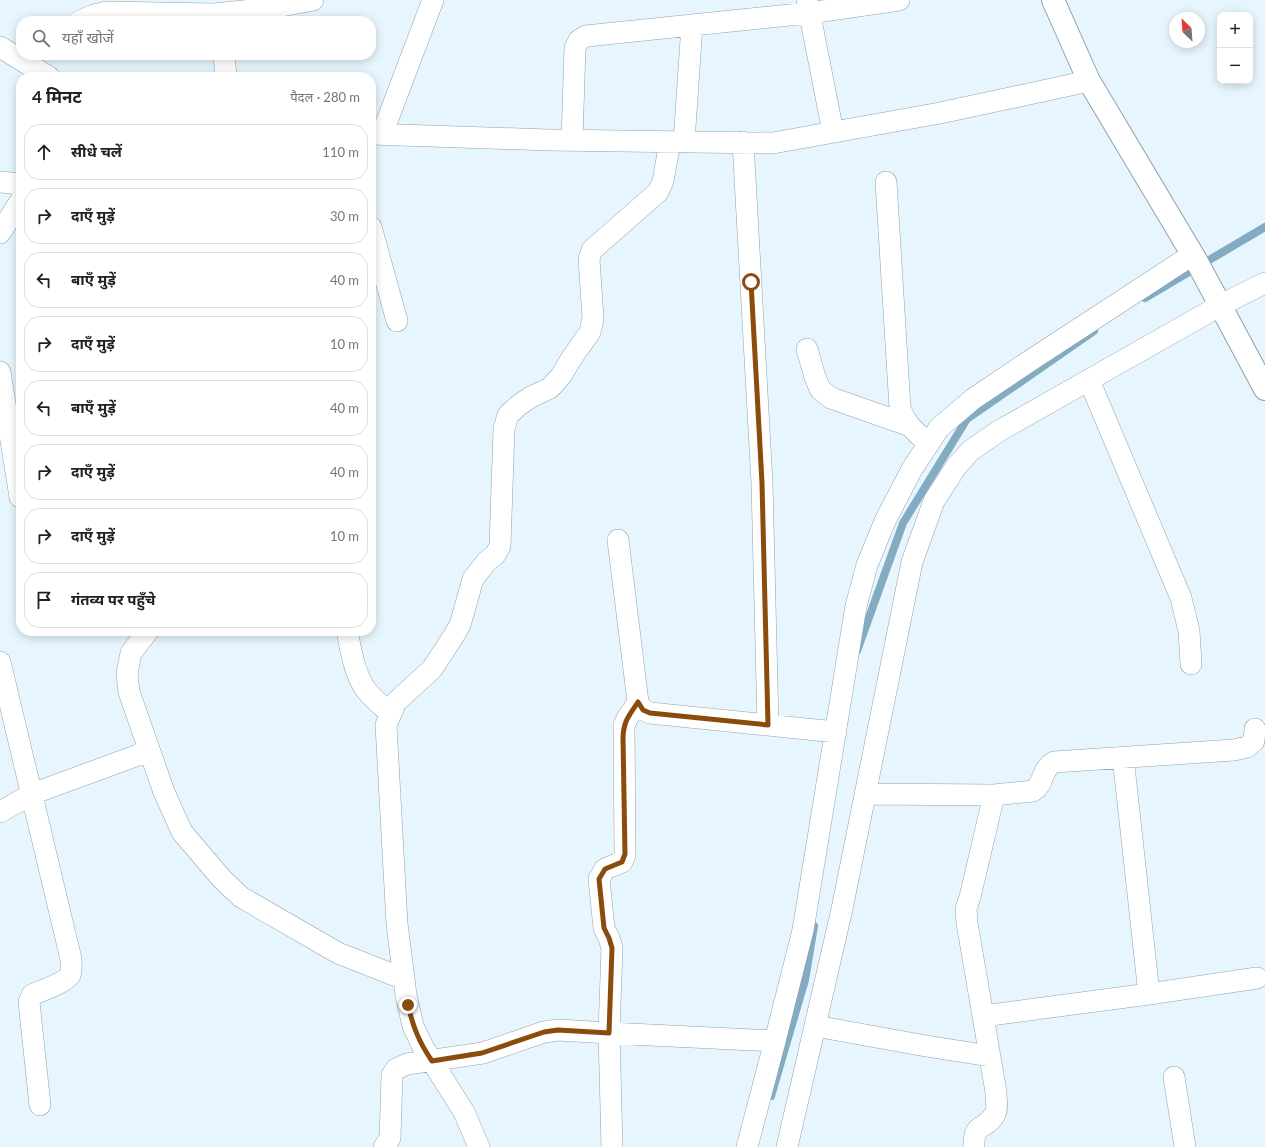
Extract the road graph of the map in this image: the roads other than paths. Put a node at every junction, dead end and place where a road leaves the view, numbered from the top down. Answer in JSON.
{"nodes":[{"id":1,"x":313,"y":0,"type":"edge"},
{"id":2,"x":433,"y":0,"type":"edge"},
{"id":3,"x":899,"y":0,"type":"edge"},
{"id":4,"x":1053,"y":0,"type":"edge"},
{"id":5,"x":808,"y":6,"type":"edge"},
{"id":6,"x":92,"y":16,"type":"edge"},
{"id":7,"x":198,"y":16,"type":"edge"},
{"id":8,"x":227,"y":16,"type":"edge"},
{"id":9,"x":692,"y":25,"type":"junction"},
{"id":10,"x":24,"y":60,"type":"edge"},
{"id":11,"x":224,"y":60,"type":"edge"},
{"id":12,"x":42,"y":72,"type":"edge"},
{"id":13,"x":226,"y":72,"type":"edge"},
{"id":14,"x":1089,"y":81,"type":"junction"},
{"id":15,"x":833,"y":132,"type":"junction"},
{"id":16,"x":377,"y":134,"type":"edge"},
{"id":17,"x":572,"y":140,"type":"junction"},
{"id":18,"x":677,"y":142,"type":"junction"},
{"id":19,"x":743,"y":142,"type":"junction"},
{"id":20,"x":0,"y":182,"type":"edge"},
{"id":21,"x":886,"y":182,"type":"dead end"},
{"id":22,"x":16,"y":184,"type":"edge"},
{"id":23,"x":16,"y":208,"type":"edge"},
{"id":24,"x":0,"y":233,"type":"edge"},
{"id":25,"x":376,"y":245,"type":"edge"},
{"id":26,"x":1195,"y":259,"type":"junction"},
{"id":27,"x":1265,"y":283,"type":"edge"},
{"id":28,"x":1218,"y":301,"type":"junction"},
{"id":29,"x":397,"y":321,"type":"dead end"},
{"id":30,"x":807,"y":349,"type":"dead end"},
{"id":31,"x":0,"y":372,"type":"edge"},
{"id":32,"x":1089,"y":380,"type":"junction"},
{"id":33,"x":1265,"y":390,"type":"edge"},
{"id":34,"x":908,"y":424,"type":"junction"},
{"id":35,"x":929,"y":444,"type":"junction"},
{"id":36,"x":16,"y":472,"type":"edge"},
{"id":37,"x":618,"y":540,"type":"dead end"},
{"id":38,"x":144,"y":636,"type":"edge"},
{"id":39,"x":348,"y":636,"type":"edge"},
{"id":40,"x":0,"y":662,"type":"edge"},
{"id":41,"x":1191,"y":664,"type":"dead end"},
{"id":42,"x":638,"y":702,"type":"junction"},
{"id":43,"x":390,"y":713,"type":"junction"},
{"id":44,"x":768,"y":725,"type":"junction"},
{"id":45,"x":1255,"y":729,"type":"dead end"},
{"id":46,"x":836,"y":732,"type":"junction"},
{"id":47,"x":149,"y":751,"type":"junction"},
{"id":48,"x":1123,"y":757,"type":"junction"},
{"id":49,"x":32,"y":794,"type":"junction"},
{"id":50,"x":866,"y":794,"type":"junction"},
{"id":51,"x":994,"y":795,"type":"junction"},
{"id":52,"x":0,"y":812,"type":"edge"},
{"id":53,"x":1256,"y":978,"type":"dead end"},
{"id":54,"x":404,"y":979,"type":"junction"},
{"id":55,"x":1149,"y":994,"type":"junction"},
{"id":56,"x":982,"y":1016,"type":"junction"},
{"id":57,"x":815,"y":1026,"type":"junction"},
{"id":58,"x":609,"y":1033,"type":"junction"},
{"id":59,"x":776,"y":1041,"type":"junction"},
{"id":60,"x":990,"y":1056,"type":"junction"},
{"id":61,"x":432,"y":1061,"type":"junction"},
{"id":62,"x":1174,"y":1077,"type":"dead end"},
{"id":63,"x":40,"y":1105,"type":"dead end"},
{"id":64,"x":384,"y":1147,"type":"edge"},
{"id":65,"x":479,"y":1147,"type":"edge"},
{"id":66,"x":612,"y":1147,"type":"edge"},
{"id":67,"x":748,"y":1147,"type":"edge"},
{"id":68,"x":787,"y":1147,"type":"edge"},
{"id":69,"x":974,"y":1147,"type":"edge"},
{"id":70,"x":1185,"y":1147,"type":"edge"}],
"edges":[{"from":1,"to":8,"type":"street"},
{"from":2,"to":16,"type":"street"},
{"from":3,"to":5,"type":"street"},
{"from":4,"to":14,"type":"street"},
{"from":5,"to":9,"type":"street"},
{"from":5,"to":15,"type":"street"},
{"from":6,"to":7,"type":"street"},
{"from":9,"to":17,"type":"street"},
{"from":9,"to":18,"type":"street"},
{"from":10,"to":12,"type":"street"},
{"from":11,"to":13,"type":"street"},
{"from":14,"to":15,"type":"street"},
{"from":14,"to":26,"type":"street"},
{"from":15,"to":19,"type":"street"},
{"from":16,"to":17,"type":"street"},
{"from":17,"to":18,"type":"street"},
{"from":18,"to":19,"type":"street"},
{"from":18,"to":43,"type":"street"},
{"from":19,"to":44,"type":"street"},
{"from":20,"to":22,"type":"street"},
{"from":21,"to":34,"type":"street"},
{"from":23,"to":24,"type":"street"},
{"from":25,"to":29,"type":"street"},
{"from":26,"to":28,"type":"street"},
{"from":26,"to":35,"type":"street"},
{"from":27,"to":28,"type":"street"},
{"from":28,"to":32,"type":"street"},
{"from":28,"to":33,"type":"street"},
{"from":30,"to":34,"type":"street"},
{"from":31,"to":36,"type":"street"},
{"from":32,"to":41,"type":"street"},
{"from":32,"to":50,"type":"street"},
{"from":34,"to":35,"type":"street"},
{"from":35,"to":46,"type":"street"},
{"from":37,"to":42,"type":"street"},
{"from":38,"to":47,"type":"street"},
{"from":39,"to":43,"type":"street"},
{"from":40,"to":49,"type":"street"},
{"from":42,"to":44,"type":"street"},
{"from":42,"to":58,"type":"street"},
{"from":43,"to":54,"type":"street"},
{"from":44,"to":46,"type":"street"},
{"from":45,"to":48,"type":"street"},
{"from":46,"to":59,"type":"street"},
{"from":47,"to":49,"type":"street"},
{"from":47,"to":54,"type":"street"},
{"from":48,"to":51,"type":"street"},
{"from":48,"to":55,"type":"street"},
{"from":49,"to":52,"type":"street"},
{"from":49,"to":63,"type":"street"},
{"from":50,"to":51,"type":"street"},
{"from":50,"to":57,"type":"street"},
{"from":51,"to":56,"type":"street"},
{"from":53,"to":55,"type":"street"},
{"from":54,"to":61,"type":"street"},
{"from":55,"to":56,"type":"street"},
{"from":56,"to":60,"type":"street"},
{"from":57,"to":60,"type":"street"},
{"from":57,"to":68,"type":"street"},
{"from":58,"to":59,"type":"street"},
{"from":58,"to":61,"type":"street"},
{"from":58,"to":66,"type":"street"},
{"from":59,"to":67,"type":"street"},
{"from":60,"to":69,"type":"street"},
{"from":61,"to":64,"type":"street"},
{"from":61,"to":65,"type":"street"},
{"from":62,"to":70,"type":"street"}]}
